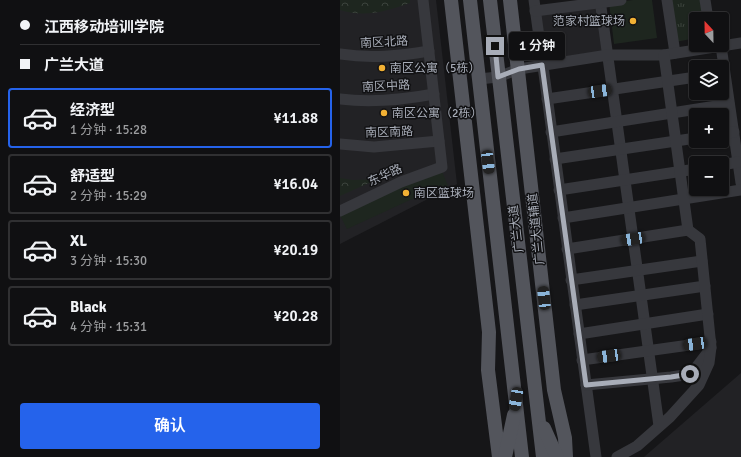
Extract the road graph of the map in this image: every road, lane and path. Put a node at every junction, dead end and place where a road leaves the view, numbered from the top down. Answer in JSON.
{"nodes":[{"id":1,"x":423,"y":0,"type":"edge"},
{"id":2,"x":451,"y":0,"type":"edge"},
{"id":3,"x":470,"y":0,"type":"edge"},
{"id":4,"x":490,"y":0,"type":"edge"},
{"id":5,"x":510,"y":0,"type":"edge"},
{"id":6,"x":622,"y":0,"type":"edge"},
{"id":7,"x":667,"y":0,"type":"edge"},
{"id":8,"x":705,"y":0,"type":"edge"},
{"id":9,"x":601,"y":1,"type":"edge"},
{"id":10,"x":535,"y":6,"type":"edge"},
{"id":11,"x":707,"y":12,"type":"edge"},
{"id":12,"x":741,"y":43,"type":"edge"},
{"id":13,"x":729,"y":44,"type":"edge"},
{"id":14,"x":429,"y":51,"type":"junction"},
{"id":15,"x":689,"y":51,"type":"edge"},
{"id":16,"x":340,"y":54,"type":"edge"},
{"id":17,"x":669,"y":54,"type":"junction"},
{"id":18,"x":608,"y":55,"type":"junction"},
{"id":19,"x":542,"y":65,"type":"junction"},
{"id":20,"x":519,"y":69,"type":"junction"},
{"id":21,"x":498,"y":77,"type":"junction"},
{"id":22,"x":689,"y":78,"type":"edge"},
{"id":23,"x":479,"y":79,"type":"junction"},
{"id":24,"x":668,"y":81,"type":"junction"},
{"id":25,"x":613,"y":89,"type":"junction"},
{"id":26,"x":434,"y":94,"type":"junction"},
{"id":27,"x":340,"y":99,"type":"edge"},
{"id":28,"x":547,"y":99,"type":"junction"},
{"id":29,"x":728,"y":100,"type":"edge"},
{"id":30,"x":729,"y":104,"type":"junction"},
{"id":31,"x":672,"y":113,"type":"junction"},
{"id":32,"x":617,"y":122,"type":"junction"},
{"id":33,"x":551,"y":132,"type":"junction"},
{"id":34,"x":734,"y":132,"type":"junction"},
{"id":35,"x":729,"y":133,"type":"edge"},
{"id":36,"x":689,"y":139,"type":"edge"},
{"id":37,"x":439,"y":141,"type":"junction"},
{"id":38,"x":676,"y":141,"type":"junction"},
{"id":39,"x":340,"y":144,"type":"edge"},
{"id":40,"x":621,"y":149,"type":"junction"},
{"id":41,"x":555,"y":159,"type":"junction"},
{"id":42,"x":738,"y":162,"type":"junction"},
{"id":43,"x":729,"y":164,"type":"edge"},
{"id":44,"x":689,"y":170,"type":"edge"},
{"id":45,"x":680,"y":172,"type":"junction"},
{"id":46,"x":625,"y":180,"type":"junction"},
{"id":47,"x":741,"y":183,"type":"edge"},
{"id":48,"x":559,"y":190,"type":"junction"},
{"id":49,"x":741,"y":190,"type":"edge"},
{"id":50,"x":684,"y":199,"type":"junction"},
{"id":51,"x":629,"y":208,"type":"junction"},
{"id":52,"x":340,"y":211,"type":"edge"},
{"id":53,"x":563,"y":218,"type":"junction"},
{"id":54,"x":688,"y":230,"type":"junction"},
{"id":55,"x":633,"y":239,"type":"junction"},
{"id":56,"x":567,"y":250,"type":"junction"},
{"id":57,"x":702,"y":261,"type":"junction"},
{"id":58,"x":638,"y":271,"type":"junction"},
{"id":59,"x":572,"y":280,"type":"junction"},
{"id":60,"x":705,"y":286,"type":"junction"},
{"id":61,"x":641,"y":295,"type":"junction"},
{"id":62,"x":575,"y":305,"type":"junction"},
{"id":63,"x":708,"y":314,"type":"junction"},
{"id":64,"x":645,"y":323,"type":"junction"},
{"id":65,"x":579,"y":334,"type":"junction"},
{"id":66,"x":711,"y":345,"type":"junction"},
{"id":67,"x":649,"y":350,"type":"junction"},
{"id":68,"x":582,"y":360,"type":"junction"},
{"id":69,"x":653,"y":379,"type":"junction"},
{"id":70,"x":586,"y":385,"type":"junction"},
{"id":71,"x":516,"y":399,"type":"junction"},
{"id":72,"x":538,"y":416,"type":"junction"},
{"id":73,"x":659,"y":426,"type":"junction"},
{"id":74,"x":499,"y":457,"type":"edge"},
{"id":75,"x":505,"y":457,"type":"edge"},
{"id":76,"x":522,"y":457,"type":"edge"},
{"id":77,"x":543,"y":457,"type":"edge"},
{"id":78,"x":557,"y":457,"type":"edge"},
{"id":79,"x":566,"y":457,"type":"edge"},
{"id":80,"x":596,"y":457,"type":"edge"},
{"id":81,"x":617,"y":457,"type":"edge"}],
"edges":[{"from":1,"to":14,"type":"street"},
{"from":2,"to":74,"type":"main road"},
{"from":3,"to":23,"type":"main road","name":"广兰大道"},
{"from":4,"to":21,"type":"main road","name":"广兰大道"},
{"from":5,"to":20,"type":"main road","name":"广兰大道辅道"},
{"from":6,"to":9,"type":"street"},
{"from":7,"to":17,"type":"street"},
{"from":8,"to":11,"type":"street"},
{"from":9,"to":10,"type":"street"},
{"from":9,"to":18,"type":"street"},
{"from":10,"to":19,"type":"street"},
{"from":12,"to":13,"type":"street"},
{"from":14,"to":16,"type":"street","name":"南区北路"},
{"from":14,"to":26,"type":"street"},
{"from":15,"to":17,"type":"street"},
{"from":17,"to":18,"type":"street"},
{"from":17,"to":24,"type":"street"},
{"from":18,"to":19,"type":"street"},
{"from":18,"to":25,"type":"street"},
{"from":19,"to":20,"type":"street"},
{"from":19,"to":28,"type":"street"},
{"from":20,"to":21,"type":"street"},
{"from":20,"to":79,"type":"main road","name":"广兰大道辅道"},
{"from":21,"to":23,"type":"street"},
{"from":21,"to":72,"type":"main road","name":"广兰大道"},
{"from":22,"to":24,"type":"street"},
{"from":23,"to":71,"type":"main road","name":"广兰大道"},
{"from":24,"to":25,"type":"street"},
{"from":24,"to":31,"type":"street"},
{"from":25,"to":28,"type":"street"},
{"from":25,"to":32,"type":"street"},
{"from":26,"to":27,"type":"street","name":"南区中路"},
{"from":26,"to":37,"type":"street"},
{"from":28,"to":33,"type":"street"},
{"from":29,"to":30,"type":"street"},
{"from":30,"to":31,"type":"street"},
{"from":30,"to":34,"type":"street"},
{"from":31,"to":32,"type":"street"},
{"from":31,"to":38,"type":"street"},
{"from":32,"to":33,"type":"street"},
{"from":32,"to":40,"type":"street"},
{"from":33,"to":41,"type":"street"},
{"from":34,"to":35,"type":"street"},
{"from":34,"to":42,"type":"street"},
{"from":36,"to":38,"type":"street"},
{"from":37,"to":39,"type":"street","name":"南区南路"},
{"from":37,"to":52,"type":"street","name":"东华路"},
{"from":38,"to":40,"type":"street"},
{"from":38,"to":45,"type":"street"},
{"from":40,"to":41,"type":"street"},
{"from":40,"to":46,"type":"street"},
{"from":41,"to":48,"type":"street"},
{"from":42,"to":43,"type":"street"},
{"from":42,"to":47,"type":"street"},
{"from":44,"to":45,"type":"street"},
{"from":45,"to":46,"type":"street"},
{"from":45,"to":50,"type":"street"},
{"from":46,"to":48,"type":"street"},
{"from":46,"to":51,"type":"street"},
{"from":48,"to":53,"type":"street"},
{"from":49,"to":50,"type":"street"},
{"from":50,"to":51,"type":"street"},
{"from":50,"to":54,"type":"street"},
{"from":51,"to":53,"type":"street"},
{"from":51,"to":55,"type":"street"},
{"from":53,"to":56,"type":"street"},
{"from":54,"to":55,"type":"street"},
{"from":54,"to":57,"type":"street"},
{"from":55,"to":56,"type":"street"},
{"from":55,"to":58,"type":"street"},
{"from":56,"to":59,"type":"street"},
{"from":57,"to":58,"type":"street"},
{"from":57,"to":60,"type":"street"},
{"from":58,"to":59,"type":"street"},
{"from":58,"to":61,"type":"street"},
{"from":59,"to":62,"type":"street"},
{"from":60,"to":61,"type":"street"},
{"from":60,"to":63,"type":"street"},
{"from":61,"to":62,"type":"street"},
{"from":61,"to":64,"type":"street"},
{"from":62,"to":65,"type":"street"},
{"from":63,"to":64,"type":"street"},
{"from":63,"to":66,"type":"street"},
{"from":64,"to":65,"type":"street"},
{"from":64,"to":67,"type":"street"},
{"from":65,"to":68,"type":"street"},
{"from":66,"to":67,"type":"street"},
{"from":66,"to":69,"type":"street"},
{"from":66,"to":73,"type":"street"},
{"from":67,"to":68,"type":"street"},
{"from":67,"to":69,"type":"street"},
{"from":68,"to":70,"type":"street"},
{"from":69,"to":70,"type":"street"},
{"from":69,"to":73,"type":"street"},
{"from":70,"to":80,"type":"street"},
{"from":71,"to":75,"type":"main road"},
{"from":71,"to":76,"type":"main road","name":"广兰大道"},
{"from":72,"to":77,"type":"main road","name":"广兰大道"},
{"from":72,"to":78,"type":"main road"},
{"from":73,"to":81,"type":"street"}]}
